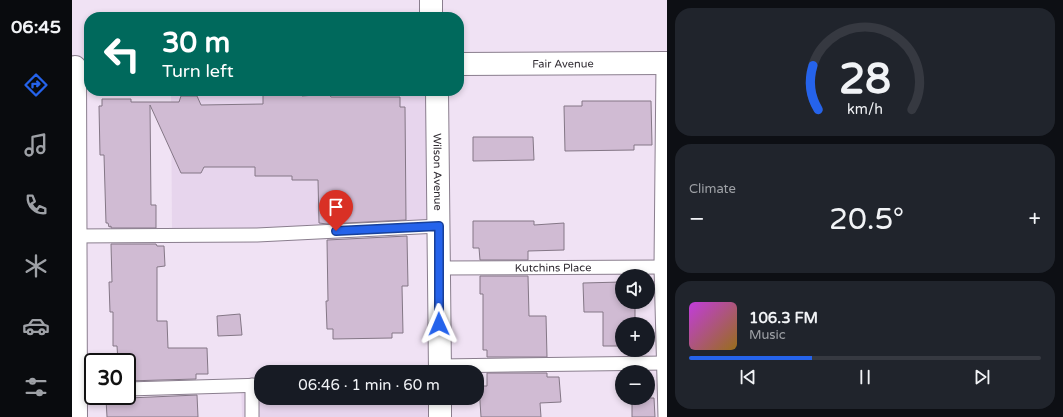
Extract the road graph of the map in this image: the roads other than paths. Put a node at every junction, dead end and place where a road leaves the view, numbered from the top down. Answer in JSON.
{"nodes":[{"id":1,"x":431,"y":0,"type":"edge"},
{"id":2,"x":431,"y":12,"type":"edge"},
{"id":3,"x":665,"y":63,"type":"edge"},
{"id":4,"x":464,"y":64,"type":"edge"},
{"id":5,"x":79,"y":66,"type":"edge"},
{"id":6,"x":437,"y":96,"type":"edge"},
{"id":7,"x":439,"y":226,"type":"junction"},
{"id":8,"x":74,"y":236,"type":"edge"},
{"id":9,"x":664,"y":267,"type":"edge"},
{"id":10,"x":439,"y":268,"type":"junction"},
{"id":11,"x":665,"y":363,"type":"edge"},
{"id":12,"x":440,"y":365,"type":"edge"},
{"id":13,"x":484,"y":368,"type":"edge"},
{"id":14,"x":254,"y":385,"type":"edge"},
{"id":15,"x":136,"y":389,"type":"edge"},
{"id":16,"x":80,"y":391,"type":"edge"},
{"id":17,"x":254,"y":401,"type":"edge"},
{"id":18,"x":440,"y":405,"type":"edge"},
{"id":19,"x":76,"y":417,"type":"edge"},
{"id":20,"x":252,"y":417,"type":"edge"},
{"id":21,"x":440,"y":417,"type":"edge"},
{"id":22,"x":665,"y":417,"type":"edge"}],
"edges":[{"from":1,"to":2,"type":"street"},
{"from":3,"to":4,"type":"street","name":"Fair Avenue"},
{"from":3,"to":9,"type":"lane"},
{"from":5,"to":8,"type":"street"},
{"from":6,"to":7,"type":"street","name":"Wilson Avenue"},
{"from":7,"to":8,"type":"lane"},
{"from":7,"to":10,"type":"street","name":"Wilson Avenue"},
{"from":8,"to":16,"type":"street"},
{"from":9,"to":10,"type":"lane","name":"Kutchins Place"},
{"from":9,"to":11,"type":"lane"},
{"from":10,"to":12,"type":"street","name":"Wilson Avenue"},
{"from":11,"to":13,"type":"lane"},
{"from":11,"to":22,"type":"lane"},
{"from":14,"to":15,"type":"lane"},
{"from":16,"to":19,"type":"street"},
{"from":17,"to":20,"type":"lane"},
{"from":18,"to":21,"type":"street"}]}
